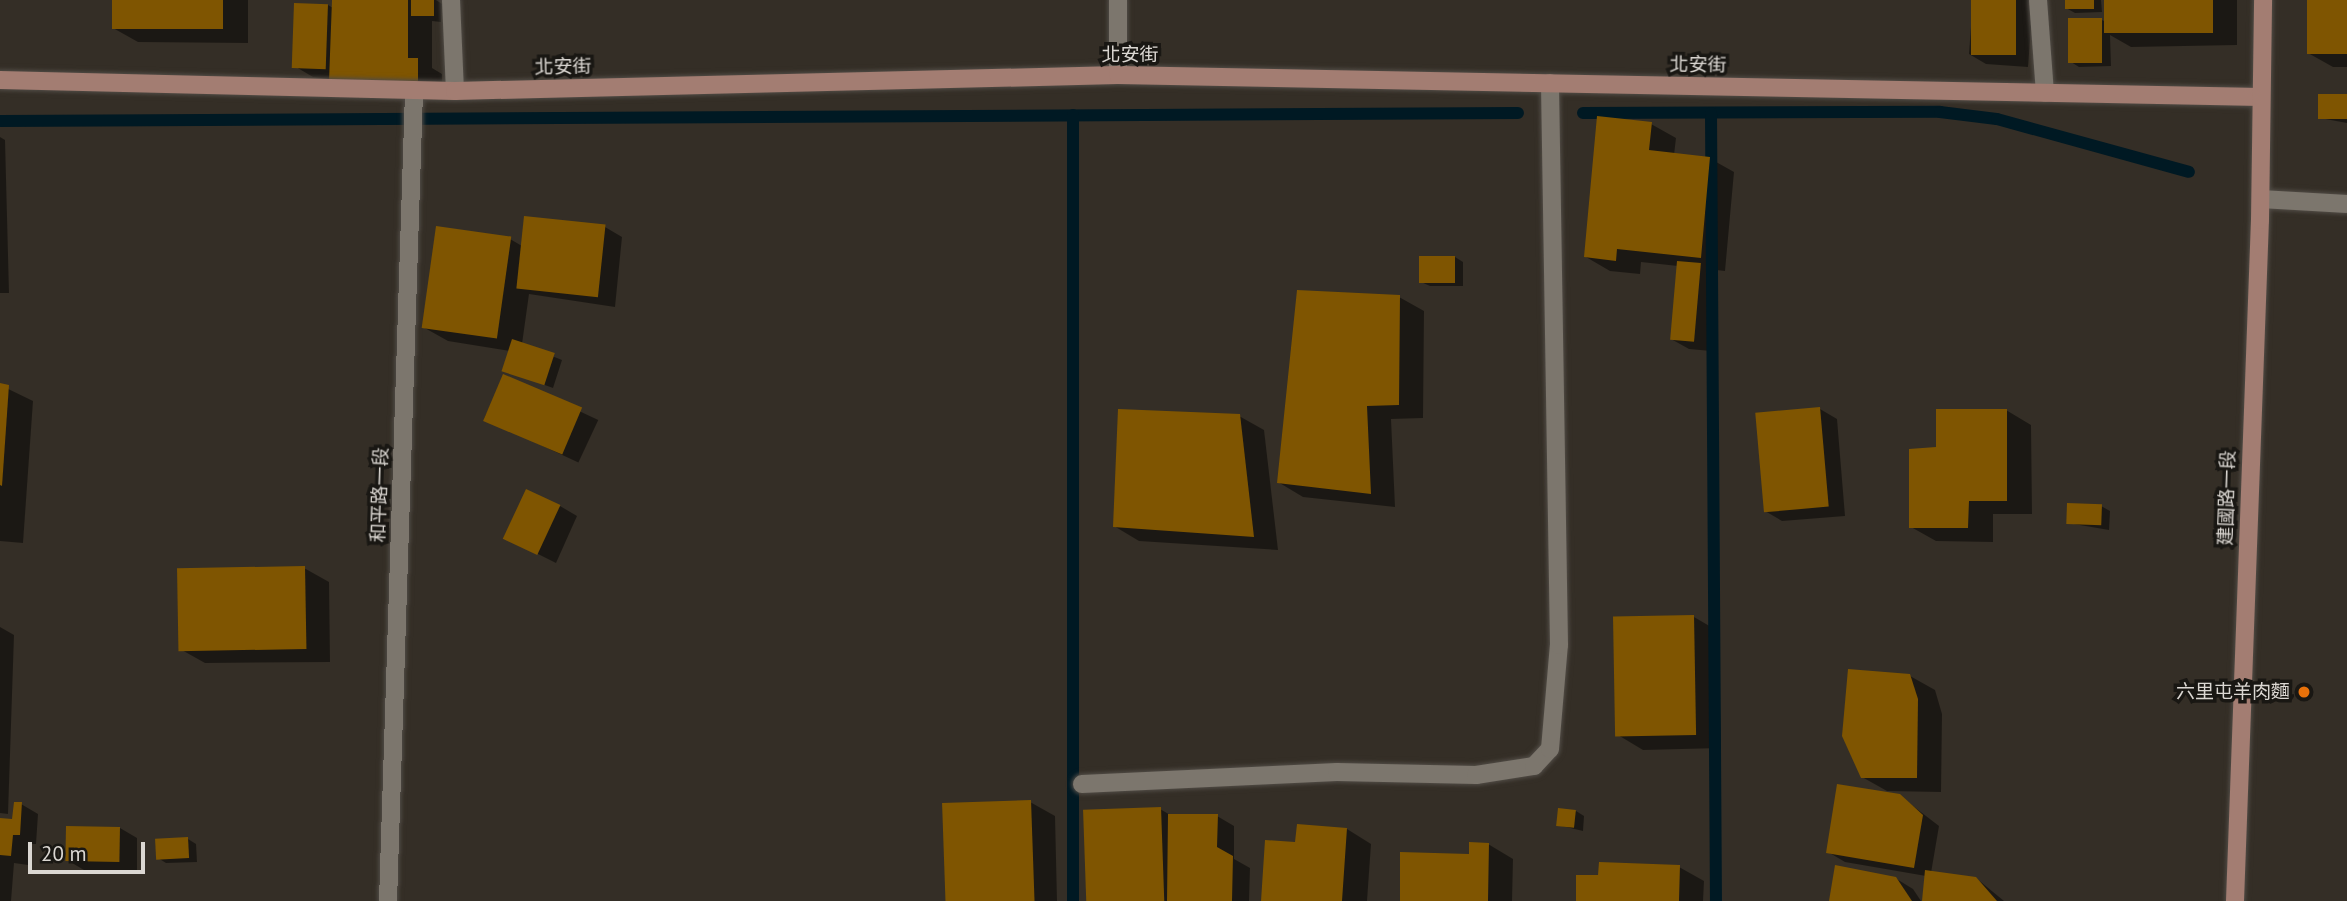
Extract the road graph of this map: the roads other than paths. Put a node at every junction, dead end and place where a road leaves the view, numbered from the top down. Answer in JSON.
{"nodes":[{"id":1,"x":451,"y":0,"type":"edge"},
{"id":2,"x":1118,"y":0,"type":"edge"},
{"id":3,"x":2038,"y":0,"type":"edge"},
{"id":4,"x":2263,"y":0,"type":"edge"},
{"id":5,"x":1118,"y":75,"type":"junction"},
{"id":6,"x":0,"y":80,"type":"edge"},
{"id":7,"x":1550,"y":83,"type":"junction"},
{"id":8,"x":455,"y":91,"type":"junction"},
{"id":9,"x":2045,"y":93,"type":"junction"},
{"id":10,"x":413,"y":96,"type":"junction"},
{"id":11,"x":2261,"y":97,"type":"junction"},
{"id":12,"x":2261,"y":198,"type":"junction"},
{"id":13,"x":2347,"y":205,"type":"edge"},
{"id":14,"x":1082,"y":784,"type":"dead end"},
{"id":15,"x":388,"y":901,"type":"edge"},
{"id":16,"x":2235,"y":901,"type":"edge"}],
"edges":[{"from":1,"to":8,"type":"street"},
{"from":2,"to":5,"type":"street"},
{"from":3,"to":9,"type":"street"},
{"from":4,"to":11,"type":"street","name":"建國路一段"},
{"from":5,"to":7,"type":"street","name":"北安街"},
{"from":5,"to":8,"type":"street","name":"北安街"},
{"from":6,"to":10,"type":"street","name":"北安街"},
{"from":7,"to":9,"type":"street","name":"北安街"},
{"from":7,"to":14,"type":"street"},
{"from":8,"to":10,"type":"street","name":"北安街"},
{"from":9,"to":11,"type":"street","name":"北安街"},
{"from":10,"to":15,"type":"street","name":"和平路一段"},
{"from":11,"to":12,"type":"street","name":"建國路一段"},
{"from":12,"to":13,"type":"street"},
{"from":12,"to":16,"type":"street","name":"建國路一段"}]}
